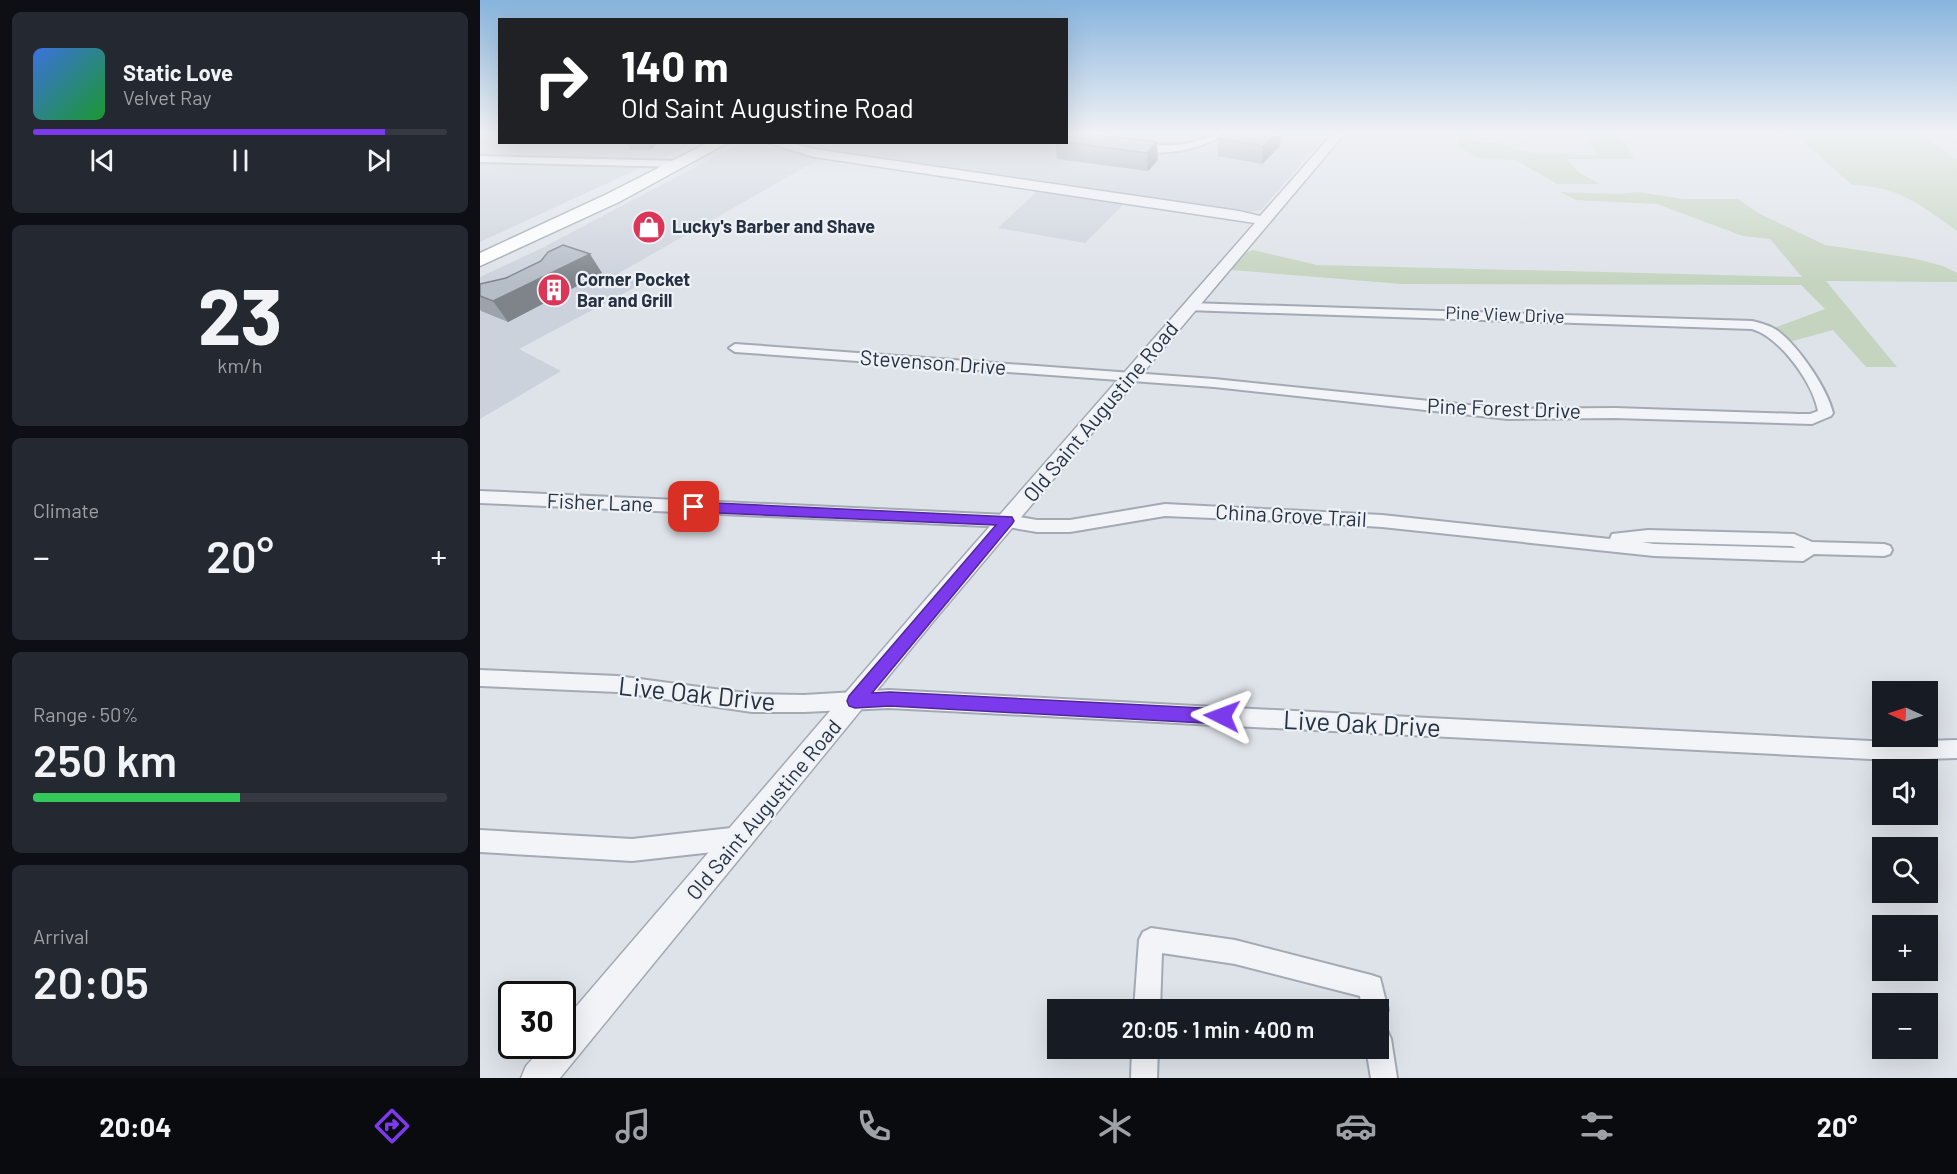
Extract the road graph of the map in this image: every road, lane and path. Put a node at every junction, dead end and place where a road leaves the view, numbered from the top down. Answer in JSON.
{"nodes":[{"id":1,"x":633,"y":182,"type":"edge"},
{"id":2,"x":637,"y":182,"type":"edge"},
{"id":3,"x":1017,"y":182,"type":"edge"},
{"id":4,"x":1297,"y":182,"type":"edge"},
{"id":5,"x":1264,"y":221,"type":"junction"},
{"id":6,"x":480,"y":251,"type":"edge"},
{"id":7,"x":480,"y":260,"type":"edge"},
{"id":8,"x":1190,"y":307,"type":"junction"},
{"id":9,"x":735,"y":348,"type":"dead end"},
{"id":10,"x":1801,"y":368,"type":"joint"},
{"id":11,"x":1130,"y":377,"type":"junction"},
{"id":12,"x":480,"y":497,"type":"edge"},
{"id":13,"x":1008,"y":521,"type":"junction"},
{"id":14,"x":1884,"y":550,"type":"dead end"},
{"id":15,"x":480,"y":678,"type":"edge"},
{"id":16,"x":855,"y":701,"type":"junction"},
{"id":17,"x":1957,"y":749,"type":"edge"},
{"id":18,"x":741,"y":838,"type":"junction"},
{"id":19,"x":480,"y":841,"type":"edge"},
{"id":20,"x":1148,"y":999,"type":"edge"},
{"id":21,"x":1373,"y":999,"type":"edge"},
{"id":22,"x":1145,"y":1059,"type":"edge"},
{"id":23,"x":1381,"y":1059,"type":"edge"},
{"id":24,"x":538,"y":1078,"type":"edge"},
{"id":25,"x":1144,"y":1078,"type":"edge"},
{"id":26,"x":1384,"y":1078,"type":"edge"}],
"edges":[{"from":1,"to":6,"type":"main road"},
{"from":2,"to":7,"type":"main road"},
{"from":3,"to":5,"type":"street"},
{"from":4,"to":5,"type":"street","name":"Old Saint Augustine Road"},
{"from":5,"to":8,"type":"street","name":"Old Saint Augustine Road"},
{"from":8,"to":10,"type":"street","name":"Pine View Drive"},
{"from":8,"to":11,"type":"street","name":"Old Saint Augustine Road"},
{"from":9,"to":11,"type":"street","name":"Stevenson Drive"},
{"from":10,"to":11,"type":"street","name":"Pine Forest Drive"},
{"from":11,"to":13,"type":"street","name":"Old Saint Augustine Road"},
{"from":12,"to":13,"type":"street","name":"Fisher Lane"},
{"from":13,"to":14,"type":"street","name":"China Grove Trail"},
{"from":13,"to":16,"type":"street","name":"Old Saint Augustine Road"},
{"from":15,"to":16,"type":"street","name":"Live Oak Drive"},
{"from":16,"to":17,"type":"street","name":"Live Oak Drive"},
{"from":16,"to":18,"type":"street","name":"Old Saint Augustine Road"},
{"from":18,"to":19,"type":"street"},
{"from":18,"to":24,"type":"street","name":"Old Saint Augustine Road"},
{"from":20,"to":21,"type":"street"},
{"from":22,"to":25,"type":"street"},
{"from":23,"to":26,"type":"street"}]}
